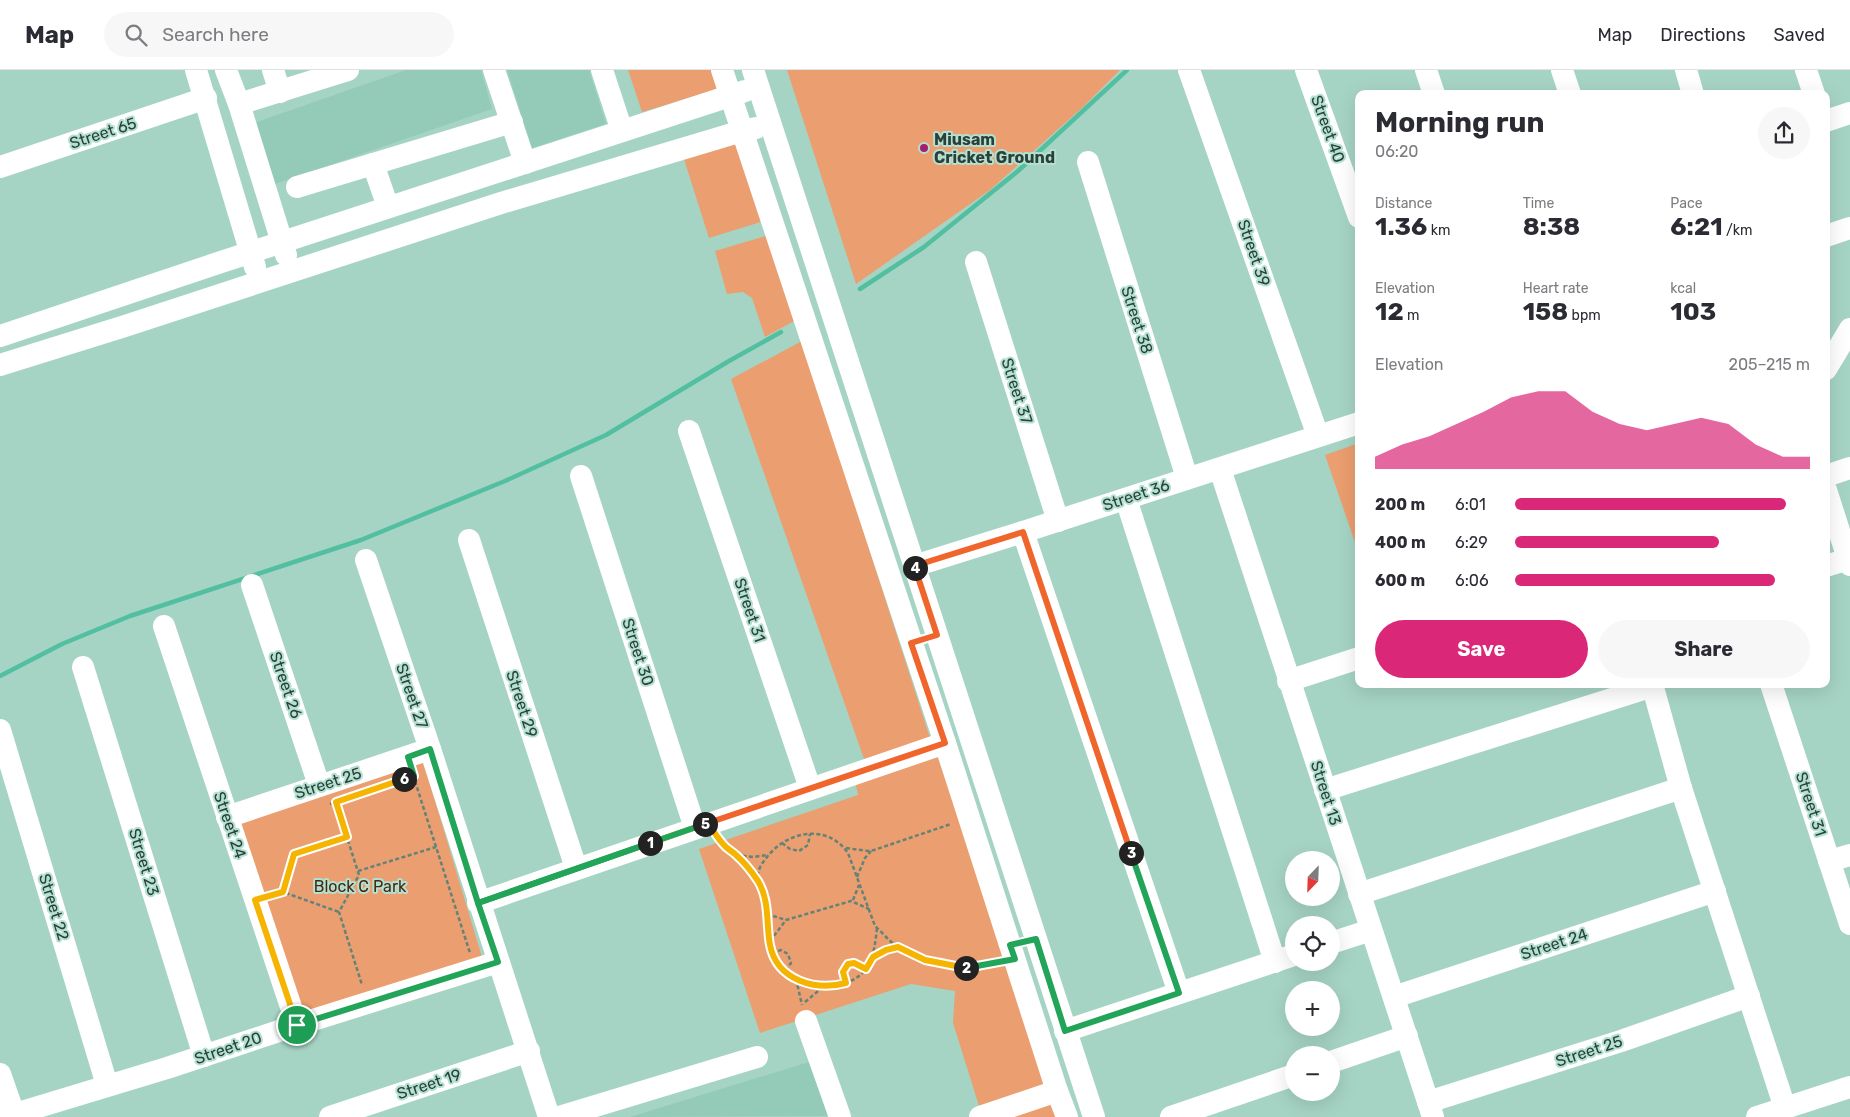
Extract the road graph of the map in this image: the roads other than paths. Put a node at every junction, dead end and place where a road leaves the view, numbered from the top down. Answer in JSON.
{"nodes":[{"id":1,"x":196,"y":70,"type":"edge"},
{"id":2,"x":226,"y":70,"type":"edge"},
{"id":3,"x":273,"y":70,"type":"edge"},
{"id":4,"x":348,"y":70,"type":"edge"},
{"id":5,"x":494,"y":70,"type":"edge"},
{"id":6,"x":602,"y":70,"type":"edge"},
{"id":7,"x":722,"y":70,"type":"edge"},
{"id":8,"x":1189,"y":70,"type":"edge"},
{"id":9,"x":1306,"y":70,"type":"edge"},
{"id":10,"x":1426,"y":70,"type":"edge"},
{"id":11,"x":1562,"y":70,"type":"edge"},
{"id":12,"x":1686,"y":70,"type":"edge"},
{"id":13,"x":1806,"y":70,"type":"edge"},
{"id":14,"x":756,"y":79,"type":"edge"},
{"id":15,"x":1433,"y":90,"type":"edge"},
{"id":16,"x":1569,"y":90,"type":"edge"},
{"id":17,"x":1692,"y":90,"type":"edge"},
{"id":18,"x":1813,"y":90,"type":"edge"},
{"id":19,"x":280,"y":92,"type":"junction"},
{"id":20,"x":730,"y":95,"type":"junction"},
{"id":21,"x":206,"y":98,"type":"junction"},
{"id":22,"x":239,"y":104,"type":"junction"},
{"id":23,"x":1850,"y":113,"type":"edge"},
{"id":24,"x":1830,"y":120,"type":"edge"},
{"id":25,"x":512,"y":122,"type":"junction"},
{"id":26,"x":771,"y":125,"type":"junction"},
{"id":27,"x":742,"y":131,"type":"junction"},
{"id":28,"x":622,"y":132,"type":"junction"},
{"id":29,"x":1088,"y":162,"type":"dead end"},
{"id":30,"x":525,"y":163,"type":"junction"},
{"id":31,"x":373,"y":164,"type":"junction"},
{"id":32,"x":0,"y":167,"type":"edge"},
{"id":33,"x":297,"y":187,"type":"dead end"},
{"id":34,"x":1355,"y":206,"type":"edge"},
{"id":35,"x":388,"y":207,"type":"junction"},
{"id":36,"x":1850,"y":228,"type":"edge"},
{"id":37,"x":1830,"y":235,"type":"edge"},
{"id":38,"x":281,"y":242,"type":"junction"},
{"id":39,"x":251,"y":252,"type":"junction"},
{"id":40,"x":976,"y":262,"type":"dead end"},
{"id":41,"x":291,"y":272,"type":"junction"},
{"id":42,"x":260,"y":282,"type":"junction"},
{"id":43,"x":1850,"y":329,"type":"edge"},
{"id":44,"x":0,"y":336,"type":"edge"},
{"id":45,"x":1830,"y":363,"type":"edge"},
{"id":46,"x":0,"y":365,"type":"edge"},
{"id":47,"x":1355,"y":424,"type":"edge"},
{"id":48,"x":689,"y":431,"type":"dead end"},
{"id":49,"x":1318,"y":436,"type":"junction"},
{"id":50,"x":1850,"y":468,"type":"edge"},
{"id":51,"x":1220,"y":469,"type":"junction"},
{"id":52,"x":1830,"y":475,"type":"edge"},
{"id":53,"x":581,"y":476,"type":"dead end"},
{"id":54,"x":1187,"y":478,"type":"junction"},
{"id":55,"x":1126,"y":499,"type":"junction"},
{"id":56,"x":1830,"y":503,"type":"edge"},
{"id":57,"x":1058,"y":521,"type":"junction"},
{"id":58,"x":1023,"y":532,"type":"junction"},
{"id":59,"x":468,"y":540,"type":"dead end"},
{"id":60,"x":366,"y":560,"type":"dead end"},
{"id":61,"x":1849,"y":562,"type":"edge"},
{"id":62,"x":1830,"y":565,"type":"edge"},
{"id":63,"x":914,"y":566,"type":"junction"},
{"id":64,"x":252,"y":585,"type":"dead end"},
{"id":65,"x":164,"y":626,"type":"dead end"},
{"id":66,"x":937,"y":635,"type":"junction"},
{"id":67,"x":911,"y":643,"type":"junction"},
{"id":68,"x":1355,"y":659,"type":"edge"},
{"id":69,"x":83,"y":667,"type":"dead end"},
{"id":70,"x":1288,"y":681,"type":"junction"},
{"id":71,"x":1643,"y":688,"type":"edge"},
{"id":72,"x":1653,"y":688,"type":"edge"},
{"id":73,"x":1774,"y":688,"type":"edge"},
{"id":74,"x":0,"y":730,"type":"edge"},
{"id":75,"x":945,"y":743,"type":"junction"},
{"id":76,"x":430,"y":749,"type":"junction"},
{"id":77,"x":810,"y":788,"type":"junction"},
{"id":78,"x":1681,"y":788,"type":"junction"},
{"id":79,"x":1325,"y":790,"type":"junction"},
{"id":80,"x":328,"y":794,"type":"junction"},
{"id":81,"x":227,"y":817,"type":"junction"},
{"id":82,"x":702,"y":825,"type":"junction"},
{"id":83,"x":1840,"y":858,"type":"edge"},
{"id":84,"x":576,"y":868,"type":"junction"},
{"id":85,"x":1715,"y":892,"type":"junction"},
{"id":86,"x":1359,"y":894,"type":"junction"},
{"id":87,"x":478,"y":903,"type":"junction"},
{"id":88,"x":1850,"y":924,"type":"edge"},
{"id":89,"x":1371,"y":930,"type":"junction"},
{"id":90,"x":1036,"y":939,"type":"junction"},
{"id":91,"x":1340,"y":940,"type":"edge"},
{"id":92,"x":1012,"y":952,"type":"junction"},
{"id":93,"x":1284,"y":958,"type":"edge"},
{"id":94,"x":498,"y":962,"type":"junction"},
{"id":95,"x":1179,"y":993,"type":"junction"},
{"id":96,"x":1394,"y":996,"type":"junction"},
{"id":97,"x":1749,"y":996,"type":"junction"},
{"id":98,"x":804,"y":1013,"type":"road end"},
{"id":99,"x":297,"y":1025,"type":"junction"},
{"id":100,"x":1065,"y":1031,"type":"junction"},
{"id":101,"x":1407,"y":1036,"type":"junction"},
{"id":102,"x":529,"y":1051,"type":"junction"},
{"id":103,"x":204,"y":1056,"type":"junction"},
{"id":104,"x":757,"y":1057,"type":"dead end"},
{"id":105,"x":1340,"y":1059,"type":"edge"},
{"id":106,"x":0,"y":1074,"type":"edge"},
{"id":107,"x":1285,"y":1079,"type":"edge"},
{"id":108,"x":106,"y":1085,"type":"junction"},
{"id":109,"x":1850,"y":1087,"type":"edge"},
{"id":110,"x":1056,"y":1091,"type":"junction"},
{"id":111,"x":1785,"y":1108,"type":"junction"},
{"id":112,"x":1431,"y":1110,"type":"edge"},
{"id":113,"x":9,"y":1115,"type":"edge"},
{"id":114,"x":330,"y":1117,"type":"edge"},
{"id":115,"x":549,"y":1117,"type":"edge"},
{"id":116,"x":558,"y":1117,"type":"edge"},
{"id":117,"x":840,"y":1117,"type":"edge"},
{"id":118,"x":980,"y":1117,"type":"edge"},
{"id":119,"x":1067,"y":1117,"type":"edge"},
{"id":120,"x":1094,"y":1117,"type":"edge"},
{"id":121,"x":1171,"y":1117,"type":"edge"},
{"id":122,"x":1757,"y":1117,"type":"edge"}],
"edges":[{"from":1,"to":21,"type":"street"},
{"from":2,"to":22,"type":"street"},
{"from":3,"to":19,"type":"street"},
{"from":4,"to":19,"type":"street"},
{"from":5,"to":25,"type":"street"},
{"from":6,"to":28,"type":"street"},
{"from":7,"to":20,"type":"street"},
{"from":8,"to":49,"type":"street","name":"Street 39"},
{"from":9,"to":34,"type":"street","name":"Street 40"},
{"from":10,"to":15,"type":"street"},
{"from":11,"to":16,"type":"street"},
{"from":12,"to":17,"type":"street"},
{"from":13,"to":18,"type":"street"},
{"from":14,"to":20,"type":"street"},
{"from":14,"to":26,"type":"street"},
{"from":19,"to":22,"type":"street"},
{"from":20,"to":27,"type":"street"},
{"from":20,"to":28,"type":"street"},
{"from":21,"to":32,"type":"street","name":"Street 65"},
{"from":21,"to":39,"type":"street"},
{"from":22,"to":38,"type":"street"},
{"from":23,"to":24,"type":"street"},
{"from":25,"to":30,"type":"street"},
{"from":25,"to":31,"type":"street"},
{"from":26,"to":27,"type":"street"},
{"from":26,"to":63,"type":"street"},
{"from":27,"to":41,"type":"street"},
{"from":27,"to":67,"type":"street"},
{"from":28,"to":30,"type":"street"},
{"from":29,"to":54,"type":"street","name":"Street 38"},
{"from":30,"to":35,"type":"street"},
{"from":31,"to":33,"type":"street"},
{"from":31,"to":35,"type":"street"},
{"from":35,"to":38,"type":"street"},
{"from":36,"to":37,"type":"street"},
{"from":38,"to":39,"type":"street"},
{"from":38,"to":41,"type":"street"},
{"from":39,"to":42,"type":"street"},
{"from":39,"to":44,"type":"street"},
{"from":40,"to":57,"type":"street","name":"Street 37"},
{"from":41,"to":42,"type":"street"},
{"from":42,"to":46,"type":"street"},
{"from":43,"to":45,"type":"street"},
{"from":47,"to":49,"type":"street","name":"Street 36"},
{"from":48,"to":77,"type":"street","name":"Street 31"},
{"from":49,"to":51,"type":"street","name":"Street 36"},
{"from":50,"to":52,"type":"street"},
{"from":51,"to":54,"type":"street","name":"Street 36"},
{"from":51,"to":70,"type":"street","name":"Street 13"},
{"from":53,"to":82,"type":"street","name":"Street 30"},
{"from":54,"to":55,"type":"street","name":"Street 36"},
{"from":55,"to":57,"type":"street","name":"Street 36"},
{"from":55,"to":93,"type":"street"},
{"from":56,"to":61,"type":"street"},
{"from":57,"to":58,"type":"street","name":"Street 36"},
{"from":58,"to":63,"type":"street","name":"Street 36"},
{"from":58,"to":95,"type":"street"},
{"from":59,"to":84,"type":"street","name":"Street 29"},
{"from":60,"to":76,"type":"street","name":"Street 27"},
{"from":61,"to":62,"type":"street"},
{"from":63,"to":66,"type":"street"},
{"from":64,"to":80,"type":"street","name":"Street 26"},
{"from":65,"to":81,"type":"street","name":"Street 24"},
{"from":66,"to":67,"type":"street"},
{"from":66,"to":90,"type":"street"},
{"from":67,"to":75,"type":"street"},
{"from":68,"to":70,"type":"street"},
{"from":69,"to":103,"type":"street","name":"Street 23"},
{"from":70,"to":79,"type":"street","name":"Street 13"},
{"from":71,"to":79,"type":"street"},
{"from":72,"to":78,"type":"street"},
{"from":73,"to":83,"type":"street","name":"Street 31"},
{"from":74,"to":108,"type":"street","name":"Street 22"},
{"from":75,"to":77,"type":"street"},
{"from":75,"to":92,"type":"street"},
{"from":76,"to":80,"type":"street","name":"Street 25"},
{"from":76,"to":87,"type":"street","name":"Street 27"},
{"from":77,"to":82,"type":"street"},
{"from":78,"to":85,"type":"street"},
{"from":78,"to":86,"type":"street"},
{"from":79,"to":86,"type":"street","name":"Street 13"},
{"from":80,"to":81,"type":"street","name":"Street 25"},
{"from":81,"to":99,"type":"street","name":"Street 24"},
{"from":82,"to":84,"type":"street"},
{"from":83,"to":88,"type":"street","name":"Street 31"},
{"from":84,"to":87,"type":"street"},
{"from":85,"to":96,"type":"street","name":"Street 24"},
{"from":85,"to":97,"type":"street"},
{"from":86,"to":89,"type":"street","name":"Street 13"},
{"from":87,"to":94,"type":"street","name":"Street 27"},
{"from":89,"to":91,"type":"street"},
{"from":89,"to":96,"type":"street","name":"Street 13"},
{"from":90,"to":92,"type":"street"},
{"from":90,"to":100,"type":"street"},
{"from":92,"to":110,"type":"street"},
{"from":93,"to":95,"type":"street"},
{"from":94,"to":99,"type":"street","name":"Street 20"},
{"from":94,"to":102,"type":"street","name":"Street 27"},
{"from":95,"to":100,"type":"street"},
{"from":96,"to":101,"type":"street","name":"Street 13"},
{"from":97,"to":111,"type":"street"},
{"from":97,"to":112,"type":"street","name":"Street 25"},
{"from":98,"to":117,"type":"street"},
{"from":99,"to":103,"type":"street","name":"Street 20"},
{"from":100,"to":120,"type":"street"},
{"from":101,"to":105,"type":"street"},
{"from":101,"to":112,"type":"street","name":"Street 13"},
{"from":102,"to":114,"type":"street","name":"Street 19"},
{"from":102,"to":115,"type":"street","name":"Street 27"},
{"from":103,"to":108,"type":"street","name":"Street 20"},
{"from":104,"to":116,"type":"street"},
{"from":106,"to":113,"type":"street"},
{"from":107,"to":121,"type":"street"},
{"from":108,"to":113,"type":"street","name":"Street 20"},
{"from":109,"to":111,"type":"street"},
{"from":110,"to":118,"type":"street"},
{"from":110,"to":119,"type":"street"},
{"from":111,"to":122,"type":"street"}]}
